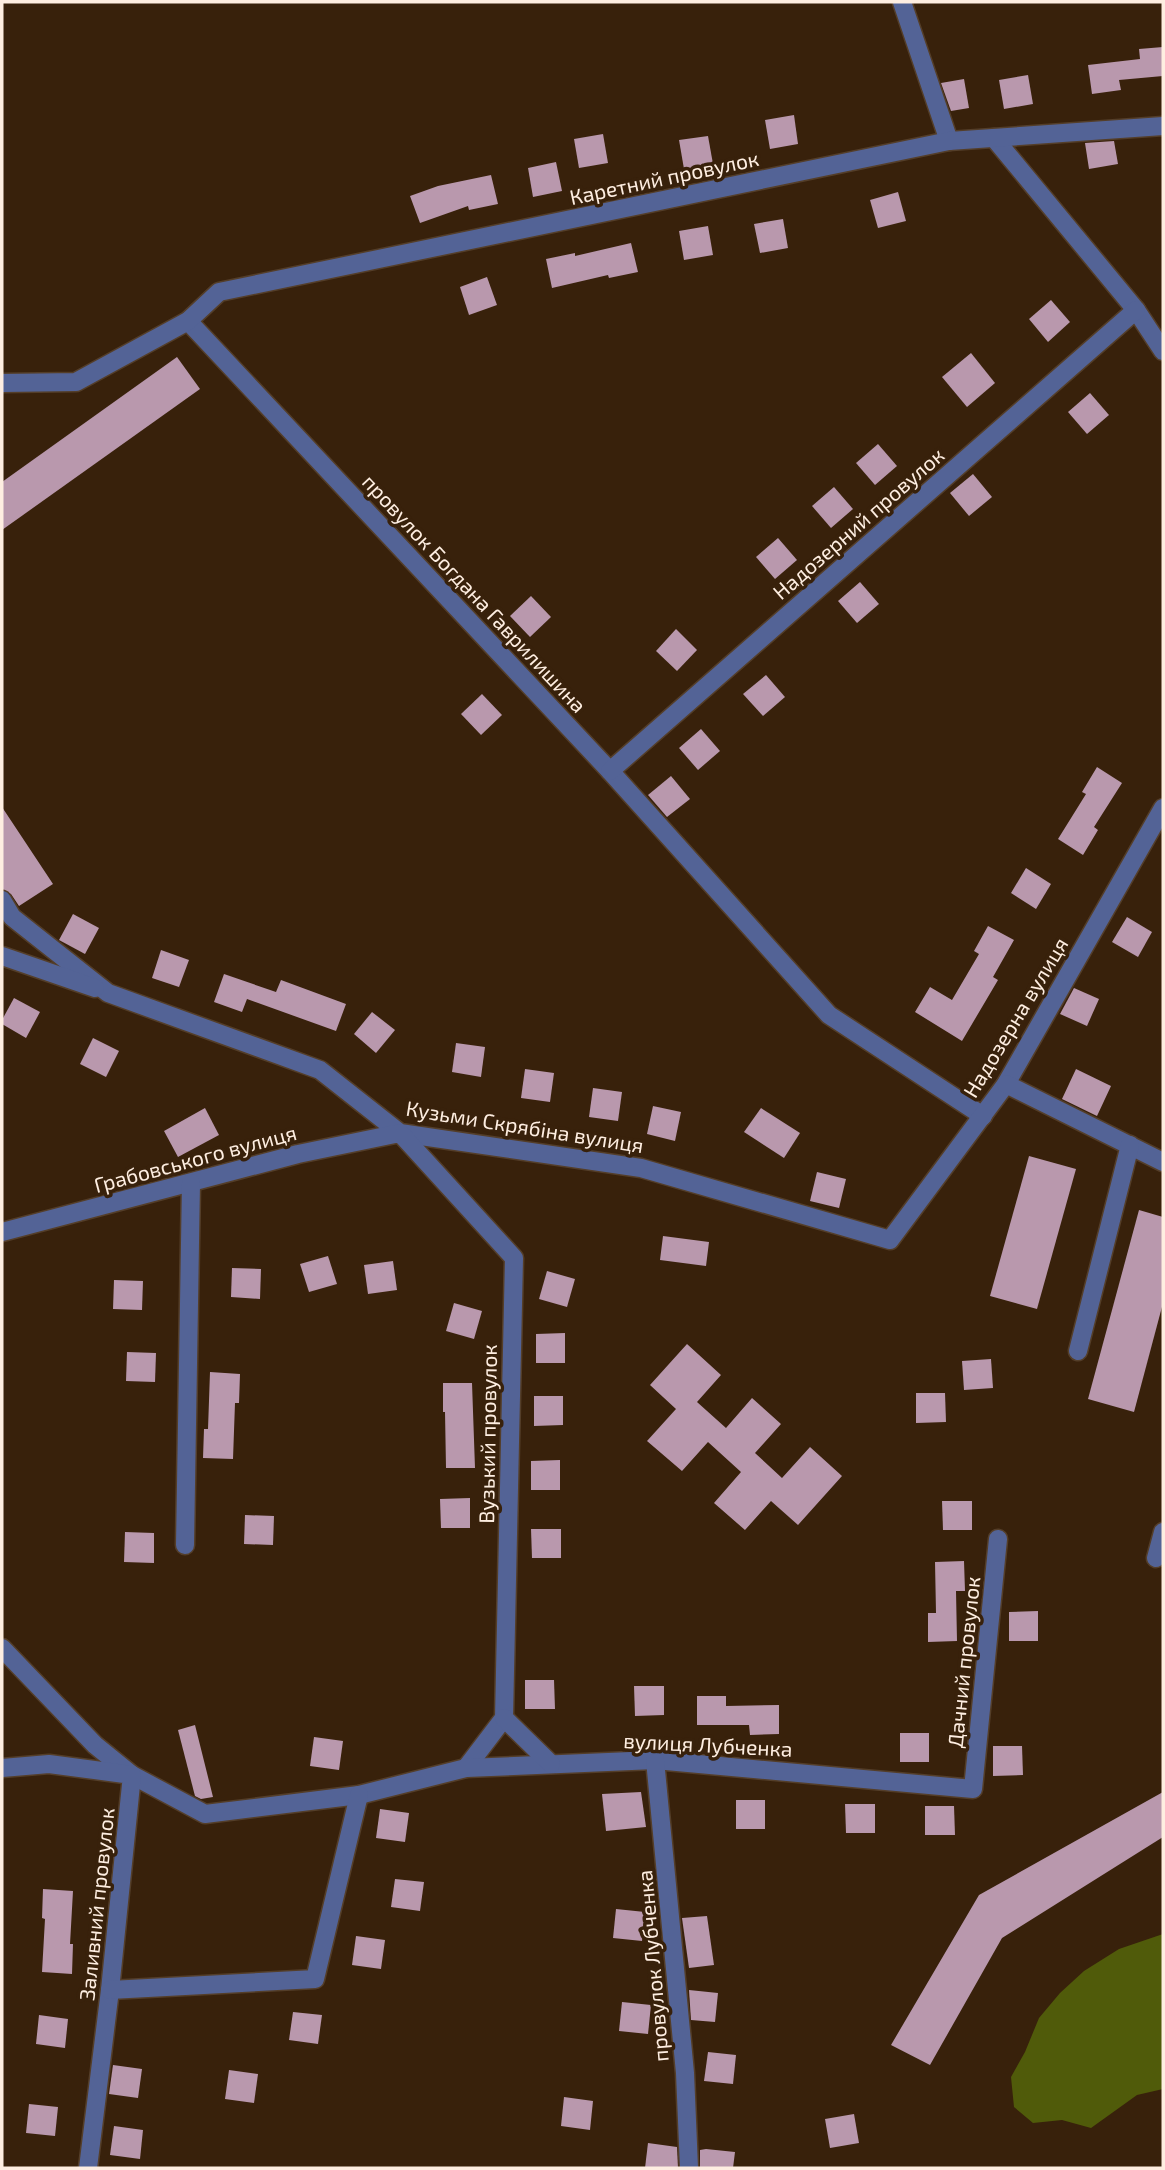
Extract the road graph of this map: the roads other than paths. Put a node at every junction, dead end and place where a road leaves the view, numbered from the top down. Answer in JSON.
{"nodes":[{"id":1,"x":902,"y":2,"type":"edge"},
{"id":2,"x":1163,"y":126,"type":"edge"},
{"id":3,"x":994,"y":138,"type":"junction"},
{"id":4,"x":949,"y":141,"type":"junction"},
{"id":5,"x":1136,"y":310,"type":"junction"},
{"id":6,"x":188,"y":321,"type":"junction"},
{"id":7,"x":1163,"y":351,"type":"edge"},
{"id":8,"x":2,"y":383,"type":"edge"},
{"id":9,"x":610,"y":771,"type":"junction"},
{"id":10,"x":1163,"y":808,"type":"edge"},
{"id":11,"x":2,"y":900,"type":"edge"},
{"id":12,"x":2,"y":956,"type":"edge"},
{"id":13,"x":108,"y":993,"type":"junction"},
{"id":14,"x":1006,"y":1084,"type":"junction"},
{"id":15,"x":983,"y":1116,"type":"junction"},
{"id":16,"x":400,"y":1133,"type":"junction"},
{"id":17,"x":1130,"y":1145,"type":"junction"},
{"id":18,"x":1163,"y":1162,"type":"edge"},
{"id":19,"x":191,"y":1183,"type":"junction"},
{"id":20,"x":2,"y":1232,"type":"edge"},
{"id":21,"x":890,"y":1240,"type":"joint"},
{"id":22,"x":1078,"y":1351,"type":"dead end"},
{"id":23,"x":1163,"y":1532,"type":"edge"},
{"id":24,"x":998,"y":1539,"type":"dead end"},
{"id":25,"x":185,"y":1545,"type":"dead end"},
{"id":26,"x":1156,"y":1558,"type":"dead end"},
{"id":27,"x":2,"y":1648,"type":"edge"},
{"id":28,"x":503,"y":1718,"type":"junction"},
{"id":29,"x":655,"y":1760,"type":"junction"},
{"id":30,"x":551,"y":1764,"type":"junction"},
{"id":31,"x":2,"y":1768,"type":"edge"},
{"id":32,"x":466,"y":1768,"type":"junction"},
{"id":33,"x":132,"y":1775,"type":"junction"},
{"id":34,"x":973,"y":1789,"type":"joint"},
{"id":35,"x":359,"y":1795,"type":"junction"},
{"id":36,"x":110,"y":1990,"type":"junction"},
{"id":37,"x":88,"y":2168,"type":"edge"},
{"id":38,"x":689,"y":2168,"type":"edge"}],
"edges":[{"from":1,"to":4,"type":"street"},
{"from":2,"to":3,"type":"street","name":"Каретний провулок"},
{"from":3,"to":4,"type":"street","name":"Каретний провулок"},
{"from":3,"to":5,"type":"street"},
{"from":4,"to":6,"type":"street","name":"Каретний провулок"},
{"from":5,"to":7,"type":"street"},
{"from":5,"to":9,"type":"street","name":"Надозерний провулок"},
{"from":6,"to":8,"type":"street"},
{"from":6,"to":9,"type":"street","name":"провулок Богдана Гаврилишина"},
{"from":9,"to":15,"type":"street","name":"провулок Богдана Гаврилишина"},
{"from":10,"to":14,"type":"street","name":"Надозерна вулиця"},
{"from":11,"to":13,"type":"street","name":"Кузьми Скрябіна вулиця"},
{"from":12,"to":13,"type":"street"},
{"from":13,"to":16,"type":"street","name":"Кузьми Скрябіна вулиця"},
{"from":14,"to":15,"type":"street","name":"Надозерна вулиця"},
{"from":14,"to":17,"type":"street"},
{"from":15,"to":21,"type":"street","name":"Надозерна вулиця"},
{"from":16,"to":19,"type":"street","name":"Грабовського вулиця"},
{"from":16,"to":21,"type":"street","name":"Кузьми Скрябіна вулиця"},
{"from":16,"to":28,"type":"street","name":"Вузький провулок"},
{"from":17,"to":18,"type":"street"},
{"from":17,"to":22,"type":"street"},
{"from":19,"to":20,"type":"street","name":"Грабовського вулиця"},
{"from":19,"to":25,"type":"street"},
{"from":23,"to":26,"type":"street"},
{"from":24,"to":34,"type":"street","name":"Дачний провулок"},
{"from":27,"to":33,"type":"street"},
{"from":28,"to":30,"type":"street"},
{"from":28,"to":32,"type":"street"},
{"from":29,"to":30,"type":"street","name":"вулиця Лубченка"},
{"from":29,"to":34,"type":"street","name":"вулиця Лубченка"},
{"from":29,"to":38,"type":"street","name":"провулок Лубченка"},
{"from":30,"to":32,"type":"street","name":"вулиця Лубченка"},
{"from":31,"to":33,"type":"street"},
{"from":32,"to":35,"type":"street","name":"вулиця Лубченка"},
{"from":33,"to":35,"type":"street","name":"вулиця Лубченка"},
{"from":33,"to":36,"type":"street","name":"Заливний провулок"},
{"from":35,"to":36,"type":"street"},
{"from":36,"to":37,"type":"street","name":"Заливний провулок"}]}
